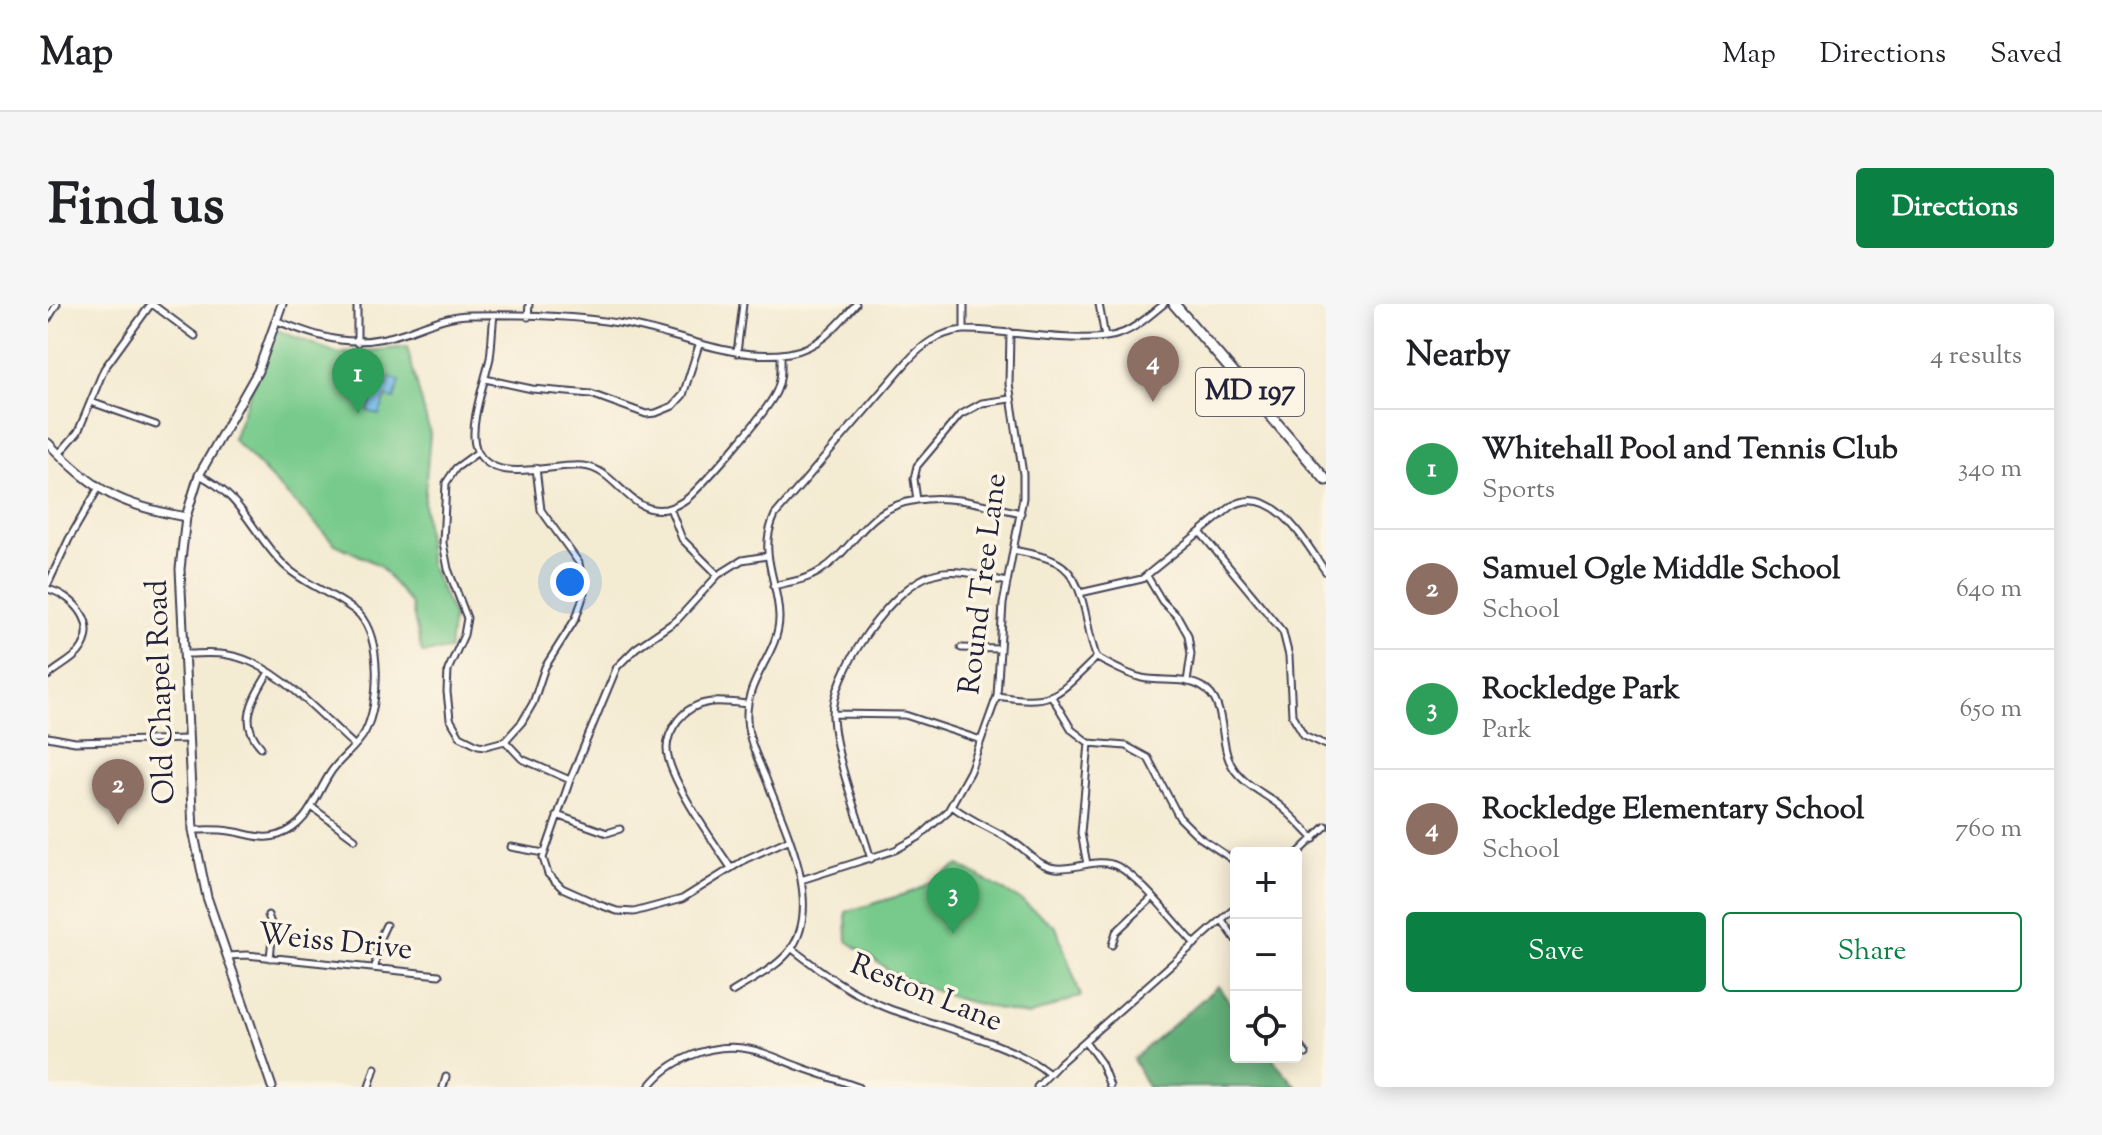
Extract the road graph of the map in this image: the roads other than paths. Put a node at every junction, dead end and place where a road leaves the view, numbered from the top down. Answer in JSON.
{"nodes":[{"id":1,"x":57,"y":304,"type":"edge"},
{"id":2,"x":151,"y":304,"type":"edge"},
{"id":3,"x":282,"y":304,"type":"edge"},
{"id":4,"x":357,"y":304,"type":"edge"},
{"id":5,"x":529,"y":304,"type":"edge"},
{"id":6,"x":743,"y":304,"type":"edge"},
{"id":7,"x":856,"y":304,"type":"edge"},
{"id":8,"x":964,"y":304,"type":"edge"},
{"id":9,"x":1099,"y":304,"type":"edge"},
{"id":10,"x":1164,"y":304,"type":"edge"},
{"id":11,"x":1174,"y":304,"type":"edge"},
{"id":12,"x":494,"y":315,"type":"junction"},
{"id":13,"x":528,"y":317,"type":"junction"},
{"id":14,"x":48,"y":319,"type":"edge"},
{"id":15,"x":277,"y":321,"type":"junction"},
{"id":16,"x":964,"y":330,"type":"junction"},
{"id":17,"x":1010,"y":332,"type":"junction"},
{"id":18,"x":195,"y":336,"type":"dead end"},
{"id":19,"x":1105,"y":337,"type":"junction"},
{"id":20,"x":357,"y":343,"type":"junction"},
{"id":21,"x":699,"y":345,"type":"junction"},
{"id":22,"x":737,"y":353,"type":"junction"},
{"id":23,"x":781,"y":354,"type":"junction"},
{"id":24,"x":485,"y":379,"type":"junction"},
{"id":25,"x":1010,"y":399,"type":"junction"},
{"id":26,"x":91,"y":402,"type":"junction"},
{"id":27,"x":156,"y":425,"type":"dead end"},
{"id":28,"x":48,"y":443,"type":"edge"},
{"id":29,"x":478,"y":452,"type":"junction"},
{"id":30,"x":59,"y":454,"type":"junction"},
{"id":31,"x":536,"y":468,"type":"junction"},
{"id":32,"x":199,"y":475,"type":"junction"},
{"id":33,"x":1326,"y":480,"type":"edge"},
{"id":34,"x":98,"y":489,"type":"junction"},
{"id":35,"x":917,"y":500,"type":"junction"},
{"id":36,"x":670,"y":508,"type":"junction"},
{"id":37,"x":1021,"y":513,"type":"junction"},
{"id":38,"x":186,"y":517,"type":"junction"},
{"id":39,"x":1200,"y":532,"type":"junction"},
{"id":40,"x":1013,"y":550,"type":"junction"},
{"id":41,"x":767,"y":556,"type":"junction"},
{"id":42,"x":48,"y":557,"type":"edge"},
{"id":43,"x":58,"y":562,"type":"junction"},
{"id":44,"x":1326,"y":572,"type":"edge"},
{"id":45,"x":718,"y":575,"type":"junction"},
{"id":46,"x":1147,"y":576,"type":"junction"},
{"id":47,"x":1007,"y":582,"type":"junction"},
{"id":48,"x":773,"y":586,"type":"junction"},
{"id":49,"x":48,"y":587,"type":"edge"},
{"id":50,"x":1080,"y":593,"type":"junction"},
{"id":51,"x":961,"y":648,"type":"dead end"},
{"id":52,"x":1000,"y":649,"type":"junction"},
{"id":53,"x":184,"y":654,"type":"junction"},
{"id":54,"x":1097,"y":658,"type":"junction"},
{"id":55,"x":269,"y":672,"type":"junction"},
{"id":56,"x":48,"y":676,"type":"edge"},
{"id":57,"x":1187,"y":682,"type":"junction"},
{"id":58,"x":997,"y":696,"type":"junction"},
{"id":59,"x":1052,"y":697,"type":"junction"},
{"id":60,"x":747,"y":704,"type":"junction"},
{"id":61,"x":833,"y":714,"type":"junction"},
{"id":62,"x":48,"y":737,"type":"edge"},
{"id":63,"x":188,"y":739,"type":"junction"},
{"id":64,"x":981,"y":740,"type":"junction"},
{"id":65,"x":505,"y":741,"type":"junction"},
{"id":66,"x":1089,"y":743,"type":"junction"},
{"id":67,"x":354,"y":745,"type":"junction"},
{"id":68,"x":1326,"y":745,"type":"edge"},
{"id":69,"x":261,"y":747,"type":"dead end"},
{"id":70,"x":570,"y":780,"type":"junction"},
{"id":71,"x":952,"y":806,"type":"junction"},
{"id":72,"x":313,"y":808,"type":"junction"},
{"id":73,"x":557,"y":815,"type":"junction"},
{"id":74,"x":1326,"y":826,"type":"edge"},
{"id":75,"x":620,"y":829,"type":"dead end"},
{"id":76,"x":193,"y":830,"type":"junction"},
{"id":77,"x":355,"y":839,"type":"dead end"},
{"id":78,"x":1314,"y":839,"type":"junction"},
{"id":79,"x":788,"y":840,"type":"junction"},
{"id":80,"x":511,"y":847,"type":"dead end"},
{"id":81,"x":1302,"y":850,"type":"edge"},
{"id":82,"x":544,"y":853,"type":"junction"},
{"id":83,"x":1230,"y":858,"type":"edge"},
{"id":84,"x":871,"y":859,"type":"junction"},
{"id":85,"x":1087,"y":864,"type":"junction"},
{"id":86,"x":731,"y":868,"type":"junction"},
{"id":87,"x":801,"y":880,"type":"junction"},
{"id":88,"x":1152,"y":898,"type":"junction"},
{"id":89,"x":1230,"y":913,"type":"edge"},
{"id":90,"x":268,"y":915,"type":"dead end"},
{"id":91,"x":1222,"y":920,"type":"junction"},
{"id":92,"x":386,"y":925,"type":"dead end"},
{"id":93,"x":1230,"y":931,"type":"edge"},
{"id":94,"x":1195,"y":944,"type":"junction"},
{"id":95,"x":1112,"y":945,"type":"dead end"},
{"id":96,"x":791,"y":948,"type":"junction"},
{"id":97,"x":226,"y":956,"type":"junction"},
{"id":98,"x":270,"y":958,"type":"junction"},
{"id":99,"x":375,"y":968,"type":"junction"},
{"id":100,"x":439,"y":975,"type":"dead end"},
{"id":101,"x":732,"y":992,"type":"dead end"},
{"id":102,"x":1085,"y":1041,"type":"junction"},
{"id":103,"x":1302,"y":1049,"type":"edge"},
{"id":104,"x":1306,"y":1054,"type":"dead end"},
{"id":105,"x":375,"y":1068,"type":"dead end"},
{"id":106,"x":1048,"y":1073,"type":"junction"},
{"id":107,"x":446,"y":1077,"type":"dead end"},
{"id":108,"x":1110,"y":1086,"type":"edge"},
{"id":109,"x":272,"y":1087,"type":"edge"},
{"id":110,"x":369,"y":1087,"type":"edge"},
{"id":111,"x":443,"y":1087,"type":"edge"},
{"id":112,"x":649,"y":1087,"type":"edge"},
{"id":113,"x":858,"y":1087,"type":"edge"},
{"id":114,"x":1037,"y":1087,"type":"edge"}],
"edges":[{"from":1,"to":14,"type":"street"},
{"from":2,"to":18,"type":"street"},
{"from":2,"to":26,"type":"street"},
{"from":3,"to":15,"type":"street","name":"Old Chapel Road"},
{"from":4,"to":20,"type":"street"},
{"from":5,"to":13,"type":"street"},
{"from":6,"to":22,"type":"street"},
{"from":7,"to":23,"type":"street"},
{"from":8,"to":16,"type":"street"},
{"from":9,"to":19,"type":"street"},
{"from":10,"to":19,"type":"street"},
{"from":11,"to":33,"type":"main road","number":"MD 197"},
{"from":12,"to":13,"type":"street"},
{"from":12,"to":20,"type":"street"},
{"from":12,"to":24,"type":"street"},
{"from":13,"to":21,"type":"street"},
{"from":15,"to":20,"type":"street"},
{"from":15,"to":32,"type":"street","name":"Old Chapel Road"},
{"from":16,"to":17,"type":"street"},
{"from":16,"to":41,"type":"street"},
{"from":17,"to":19,"type":"street"},
{"from":17,"to":25,"type":"street","name":"Round Tree Lane"},
{"from":21,"to":22,"type":"street"},
{"from":21,"to":24,"type":"street"},
{"from":22,"to":23,"type":"street"},
{"from":23,"to":36,"type":"street"},
{"from":24,"to":29,"type":"street"},
{"from":25,"to":35,"type":"street"},
{"from":25,"to":37,"type":"street","name":"Round Tree Lane"},
{"from":26,"to":27,"type":"street"},
{"from":26,"to":30,"type":"street"},
{"from":28,"to":30,"type":"street"},
{"from":29,"to":31,"type":"street"},
{"from":29,"to":65,"type":"street"},
{"from":30,"to":34,"type":"street"},
{"from":31,"to":36,"type":"street"},
{"from":31,"to":65,"type":"street"},
{"from":32,"to":38,"type":"street","name":"Old Chapel Road"},
{"from":32,"to":67,"type":"street"},
{"from":34,"to":38,"type":"street"},
{"from":34,"to":43,"type":"street"},
{"from":35,"to":37,"type":"street"},
{"from":35,"to":48,"type":"street"},
{"from":36,"to":45,"type":"street"},
{"from":37,"to":40,"type":"street","name":"Round Tree Lane"},
{"from":38,"to":53,"type":"street","name":"Old Chapel Road"},
{"from":39,"to":44,"type":"street"},
{"from":39,"to":46,"type":"street"},
{"from":39,"to":68,"type":"street"},
{"from":40,"to":47,"type":"street","name":"Round Tree Lane"},
{"from":40,"to":50,"type":"street"},
{"from":41,"to":45,"type":"street"},
{"from":41,"to":48,"type":"street"},
{"from":42,"to":43,"type":"street"},
{"from":43,"to":49,"type":"street"},
{"from":45,"to":70,"type":"street"},
{"from":46,"to":50,"type":"street"},
{"from":46,"to":57,"type":"street"},
{"from":47,"to":52,"type":"street","name":"Round Tree Lane"},
{"from":47,"to":61,"type":"street"},
{"from":48,"to":60,"type":"street"},
{"from":49,"to":56,"type":"street"},
{"from":50,"to":54,"type":"street"},
{"from":51,"to":52,"type":"street"},
{"from":52,"to":58,"type":"street","name":"Round Tree Lane"},
{"from":53,"to":55,"type":"street"},
{"from":53,"to":63,"type":"street","name":"Old Chapel Road"},
{"from":54,"to":57,"type":"street"},
{"from":54,"to":59,"type":"street"},
{"from":55,"to":67,"type":"street"},
{"from":55,"to":69,"type":"street"},
{"from":57,"to":78,"type":"street"},
{"from":58,"to":59,"type":"street"},
{"from":58,"to":64,"type":"street","name":"Round Tree Lane"},
{"from":59,"to":66,"type":"street"},
{"from":60,"to":79,"type":"street"},
{"from":60,"to":86,"type":"street"},
{"from":61,"to":64,"type":"street"},
{"from":61,"to":84,"type":"street"},
{"from":62,"to":63,"type":"street"},
{"from":63,"to":76,"type":"street","name":"Old Chapel Road"},
{"from":64,"to":71,"type":"street","name":"Round Tree Lane"},
{"from":65,"to":70,"type":"street"},
{"from":66,"to":83,"type":"street"},
{"from":66,"to":85,"type":"street"},
{"from":67,"to":72,"type":"street"},
{"from":70,"to":73,"type":"street"},
{"from":71,"to":84,"type":"street","name":"Round Tree Lane"},
{"from":71,"to":85,"type":"street"},
{"from":72,"to":76,"type":"street"},
{"from":72,"to":77,"type":"street"},
{"from":73,"to":75,"type":"street"},
{"from":73,"to":82,"type":"street"},
{"from":74,"to":78,"type":"street"},
{"from":76,"to":97,"type":"street","name":"Old Chapel Road"},
{"from":78,"to":81,"type":"street"},
{"from":79,"to":86,"type":"street"},
{"from":79,"to":87,"type":"street"},
{"from":80,"to":82,"type":"street"},
{"from":82,"to":86,"type":"street"},
{"from":84,"to":87,"type":"street","name":"Round Tree Lane"},
{"from":85,"to":88,"type":"street"},
{"from":87,"to":96,"type":"street"},
{"from":88,"to":94,"type":"street"},
{"from":88,"to":95,"type":"street"},
{"from":89,"to":91,"type":"street"},
{"from":90,"to":98,"type":"street"},
{"from":91,"to":93,"type":"street"},
{"from":91,"to":94,"type":"street"},
{"from":92,"to":99,"type":"street"},
{"from":94,"to":102,"type":"street"},
{"from":96,"to":101,"type":"street"},
{"from":96,"to":106,"type":"street","name":"Reston Lane"},
{"from":97,"to":98,"type":"street","name":"Weiss Drive"},
{"from":97,"to":109,"type":"street","name":"Old Chapel Road"},
{"from":98,"to":99,"type":"street","name":"Weiss Drive"},
{"from":99,"to":100,"type":"street","name":"Weiss Drive"},
{"from":102,"to":106,"type":"street"},
{"from":102,"to":108,"type":"street"},
{"from":103,"to":104,"type":"street"},
{"from":105,"to":110,"type":"street"},
{"from":106,"to":114,"type":"street"},
{"from":107,"to":111,"type":"street"},
{"from":112,"to":113,"type":"street"}]}
